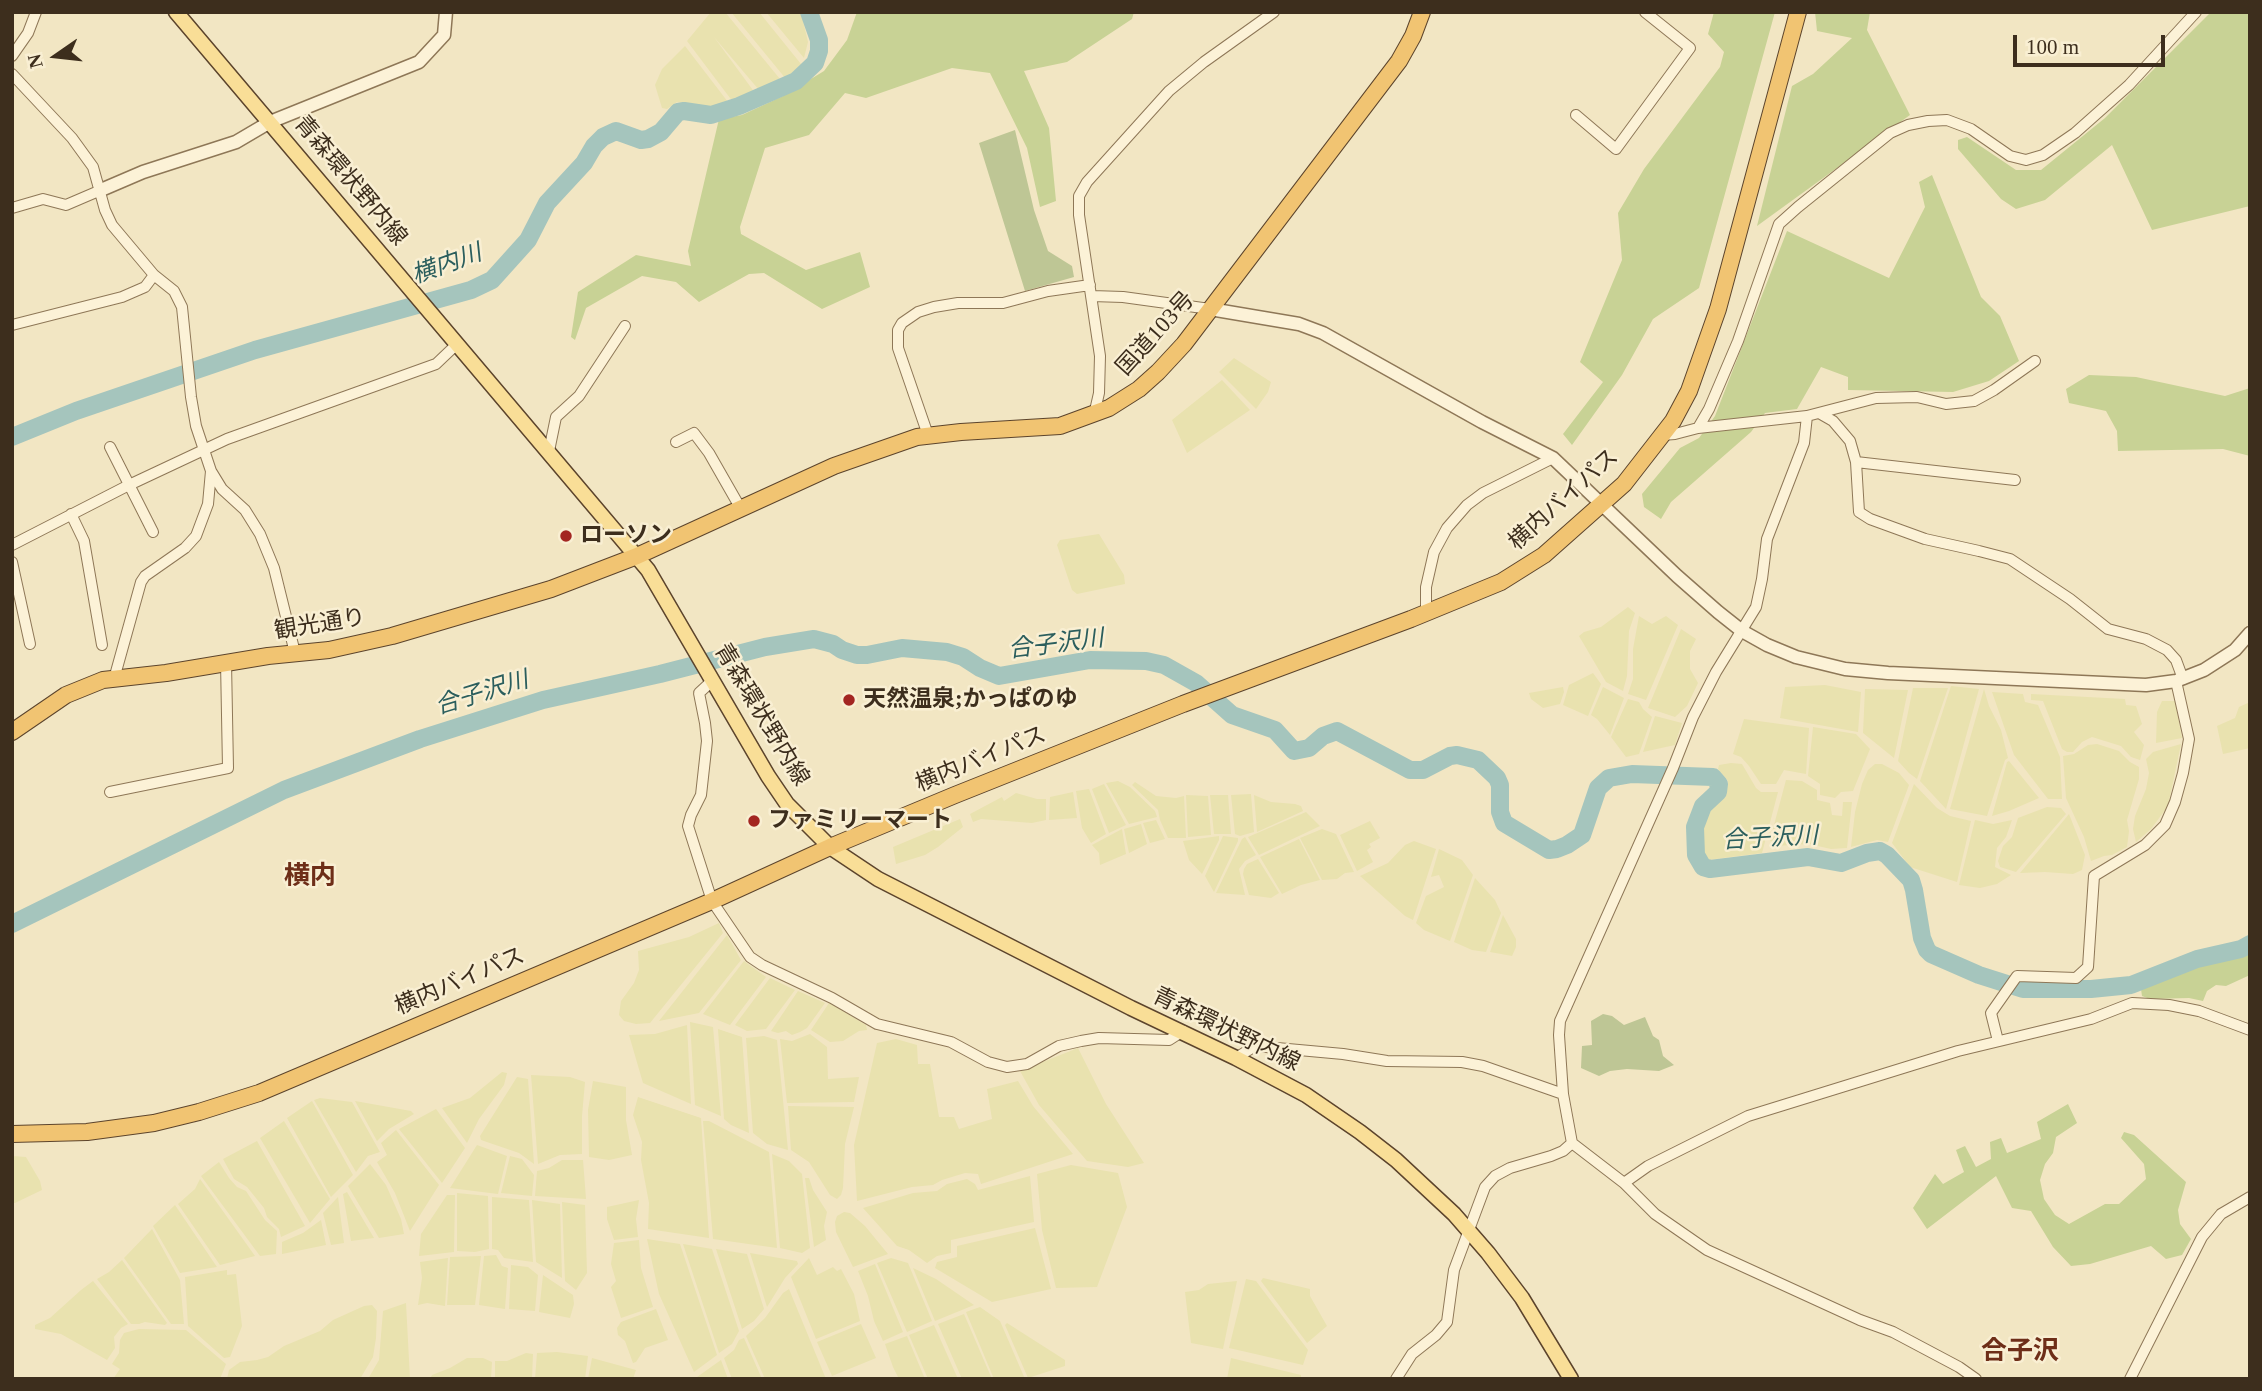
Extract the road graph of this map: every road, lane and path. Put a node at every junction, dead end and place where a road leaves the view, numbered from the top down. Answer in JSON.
{"nodes":[{"id":1,"x":36,"y":12,"type":"edge"},
{"id":2,"x":176,"y":12,"type":"edge"},
{"id":3,"x":446,"y":12,"type":"edge"},
{"id":4,"x":1274,"y":12,"type":"edge"},
{"id":5,"x":1422,"y":12,"type":"edge"},
{"id":6,"x":1645,"y":12,"type":"edge"},
{"id":7,"x":1798,"y":12,"type":"edge"},
{"id":8,"x":2196,"y":12,"type":"edge"},
{"id":9,"x":12,"y":55,"type":"edge"},
{"id":10,"x":12,"y":74,"type":"edge"},
{"id":11,"x":1576,"y":115,"type":"dead end"},
{"id":12,"x":270,"y":122,"type":"junction"},
{"id":13,"x":101,"y":190,"type":"junction"},
{"id":14,"x":12,"y":208,"type":"edge"},
{"id":15,"x":154,"y":275,"type":"junction"},
{"id":16,"x":1091,"y":290,"type":"junction"},
{"id":17,"x":1210,"y":309,"type":"junction"},
{"id":18,"x":12,"y":325,"type":"edge"},
{"id":19,"x":625,"y":326,"type":"dead end"},
{"id":20,"x":457,"y":344,"type":"junction"},
{"id":21,"x":2035,"y":362,"type":"dead end"},
{"id":22,"x":1819,"y":414,"type":"junction"},
{"id":23,"x":1094,"y":415,"type":"junction"},
{"id":24,"x":1807,"y":416,"type":"junction"},
{"id":25,"x":1698,"y":428,"type":"junction"},
{"id":26,"x":928,"y":435,"type":"junction"},
{"id":27,"x":1662,"y":435,"type":"junction"},
{"id":28,"x":676,"y":442,"type":"dead end"},
{"id":29,"x":110,"y":447,"type":"dead end"},
{"id":30,"x":205,"y":449,"type":"junction"},
{"id":31,"x":549,"y":451,"type":"junction"},
{"id":32,"x":1553,"y":458,"type":"junction"},
{"id":33,"x":1856,"y":462,"type":"junction"},
{"id":34,"x":211,"y":471,"type":"junction"},
{"id":35,"x":2015,"y":480,"type":"dead end"},
{"id":36,"x":129,"y":485,"type":"junction"},
{"id":37,"x":1599,"y":504,"type":"junction"},
{"id":38,"x":741,"y":509,"type":"junction"},
{"id":39,"x":71,"y":514,"type":"junction"},
{"id":40,"x":153,"y":532,"type":"dead end"},
{"id":41,"x":12,"y":545,"type":"edge"},
{"id":42,"x":636,"y":556,"type":"junction"},
{"id":43,"x":12,"y":562,"type":"edge"},
{"id":44,"x":1426,"y":612,"type":"junction"},
{"id":45,"x":1742,"y":631,"type":"junction"},
{"id":46,"x":2250,"y":633,"type":"edge"},
{"id":47,"x":30,"y":645,"type":"dead end"},
{"id":48,"x":102,"y":645,"type":"dead end"},
{"id":49,"x":295,"y":653,"type":"junction"},
{"id":50,"x":226,"y":662,"type":"junction"},
{"id":51,"x":711,"y":678,"type":"junction"},
{"id":52,"x":114,"y":679,"type":"junction"},
{"id":53,"x":2180,"y":680,"type":"junction"},
{"id":54,"x":12,"y":732,"type":"edge"},
{"id":55,"x":110,"y":792,"type":"dead end"},
{"id":56,"x":830,"y":847,"type":"junction"},
{"id":57,"x":712,"y":901,"type":"junction"},
{"id":58,"x":2250,"y":1030,"type":"edge"},
{"id":59,"x":1183,"y":1031,"type":"junction"},
{"id":60,"x":1998,"y":1041,"type":"junction"},
{"id":61,"x":1236,"y":1058,"type":"junction"},
{"id":62,"x":1563,"y":1094,"type":"junction"},
{"id":63,"x":12,"y":1134,"type":"edge"},
{"id":64,"x":1572,"y":1143,"type":"junction"},
{"id":65,"x":1624,"y":1183,"type":"junction"},
{"id":66,"x":2250,"y":1197,"type":"edge"},
{"id":67,"x":1469,"y":1232,"type":"junction"},
{"id":68,"x":1396,"y":1379,"type":"edge"},
{"id":69,"x":1571,"y":1379,"type":"edge"},
{"id":70,"x":1976,"y":1379,"type":"edge"},
{"id":71,"x":2130,"y":1379,"type":"edge"}],
"edges":[{"from":1,"to":9,"type":"street"},
{"from":2,"to":12,"type":"main road","name":"青森環状野内線"},
{"from":3,"to":12,"type":"street"},
{"from":4,"to":16,"type":"street"},
{"from":5,"to":17,"type":"highway","name":"国道103号"},
{"from":6,"to":11,"type":"street"},
{"from":7,"to":27,"type":"highway","name":"横内バイパス"},
{"from":8,"to":25,"type":"street"},
{"from":10,"to":13,"type":"street"},
{"from":12,"to":13,"type":"street"},
{"from":12,"to":20,"type":"main road","name":"青森環状野内線"},
{"from":13,"to":14,"type":"street"},
{"from":13,"to":15,"type":"street"},
{"from":15,"to":18,"type":"street"},
{"from":15,"to":30,"type":"street"},
{"from":16,"to":17,"type":"street"},
{"from":16,"to":23,"type":"street"},
{"from":16,"to":26,"type":"street"},
{"from":17,"to":23,"type":"highway","name":"国道103号"},
{"from":17,"to":32,"type":"street"},
{"from":19,"to":31,"type":"street"},
{"from":20,"to":30,"type":"street"},
{"from":20,"to":31,"type":"main road","name":"青森環状野内線"},
{"from":21,"to":22,"type":"street"},
{"from":22,"to":24,"type":"street"},
{"from":22,"to":33,"type":"street"},
{"from":23,"to":26,"type":"highway","name":"国道103号"},
{"from":24,"to":25,"type":"street"},
{"from":24,"to":45,"type":"street"},
{"from":25,"to":27,"type":"street"},
{"from":26,"to":38,"type":"highway","name":"国道103号"},
{"from":27,"to":37,"type":"highway","name":"横内バイパス"},
{"from":28,"to":38,"type":"street"},
{"from":29,"to":36,"type":"street"},
{"from":30,"to":34,"type":"street"},
{"from":30,"to":36,"type":"street"},
{"from":31,"to":42,"type":"main road","name":"青森環状野内線"},
{"from":32,"to":37,"type":"street"},
{"from":32,"to":44,"type":"street"},
{"from":33,"to":35,"type":"street"},
{"from":33,"to":53,"type":"street"},
{"from":34,"to":49,"type":"street"},
{"from":34,"to":52,"type":"street"},
{"from":36,"to":39,"type":"street"},
{"from":36,"to":40,"type":"street"},
{"from":37,"to":44,"type":"highway","name":"横内バイパス"},
{"from":37,"to":45,"type":"street"},
{"from":38,"to":42,"type":"highway","name":"国道103号"},
{"from":39,"to":41,"type":"street"},
{"from":39,"to":48,"type":"street"},
{"from":42,"to":49,"type":"highway","name":"観光通り"},
{"from":42,"to":51,"type":"main road","name":"青森環状野内線"},
{"from":43,"to":47,"type":"street"},
{"from":44,"to":56,"type":"highway","name":"横内バイパス"},
{"from":45,"to":53,"type":"street"},
{"from":45,"to":62,"type":"street"},
{"from":46,"to":53,"type":"street"},
{"from":49,"to":50,"type":"highway","name":"観光通り"},
{"from":50,"to":52,"type":"highway","name":"観光通り"},
{"from":50,"to":55,"type":"street"},
{"from":51,"to":56,"type":"main road","name":"青森環状野内線"},
{"from":51,"to":57,"type":"street"},
{"from":52,"to":54,"type":"highway","name":"観光通り"},
{"from":53,"to":60,"type":"street"},
{"from":56,"to":57,"type":"highway","name":"横内バイパス"},
{"from":56,"to":59,"type":"main road","name":"青森環状野内線"},
{"from":57,"to":59,"type":"street"},
{"from":57,"to":63,"type":"highway","name":"横内バイパス"},
{"from":58,"to":60,"type":"street"},
{"from":59,"to":61,"type":"main road","name":"青森環状野内線"},
{"from":60,"to":65,"type":"street"},
{"from":61,"to":62,"type":"street"},
{"from":61,"to":67,"type":"main road","name":"青森環状野内線"},
{"from":62,"to":64,"type":"street"},
{"from":64,"to":65,"type":"street"},
{"from":64,"to":67,"type":"street"},
{"from":65,"to":70,"type":"street"},
{"from":66,"to":71,"type":"street"},
{"from":67,"to":68,"type":"street"},
{"from":67,"to":69,"type":"main road","name":"青森環状野内線"}]}
